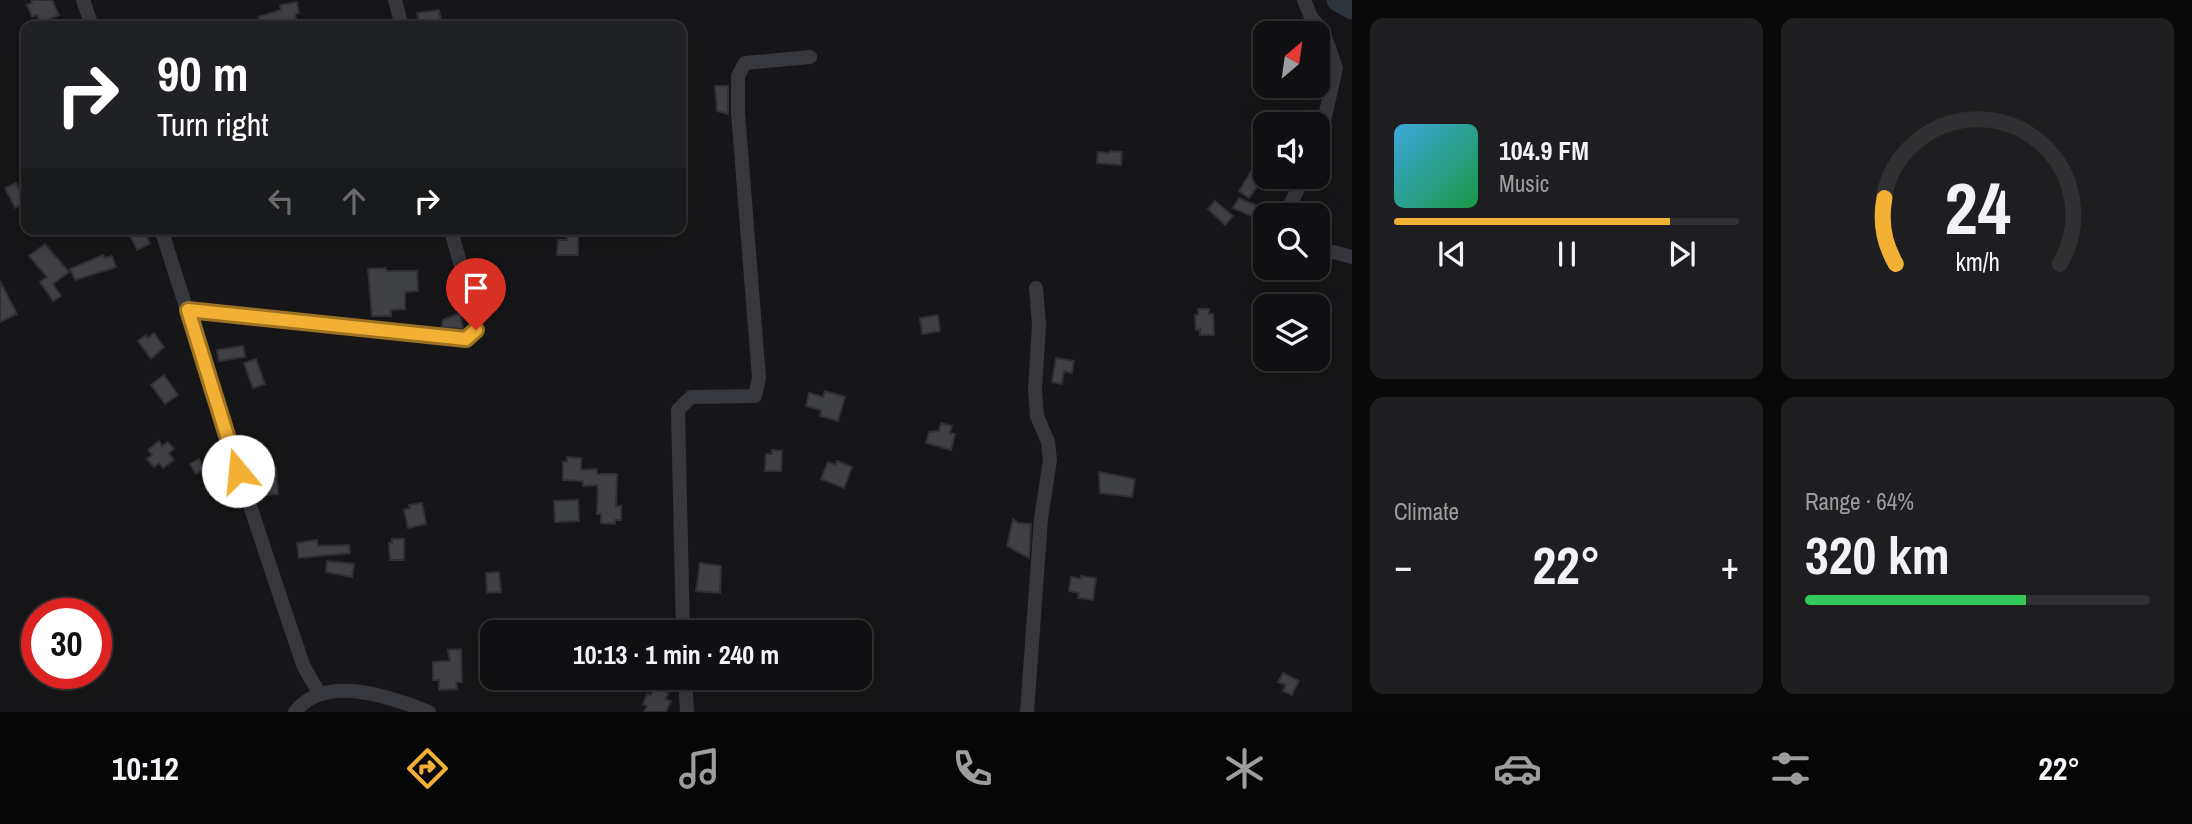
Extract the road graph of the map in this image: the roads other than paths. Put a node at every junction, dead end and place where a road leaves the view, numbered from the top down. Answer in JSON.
{"nodes":[{"id":1,"x":83,"y":0,"type":"edge"},
{"id":2,"x":395,"y":0,"type":"edge"},
{"id":3,"x":1304,"y":0,"type":"edge"},
{"id":4,"x":90,"y":21,"type":"edge"},
{"id":5,"x":401,"y":21,"type":"edge"},
{"id":6,"x":810,"y":57,"type":"dead end"},
{"id":7,"x":1326,"y":112,"type":"edge"},
{"id":8,"x":163,"y":235,"type":"edge"},
{"id":9,"x":452,"y":235,"type":"edge"},
{"id":10,"x":1330,"y":251,"type":"edge"},
{"id":11,"x":1352,"y":257,"type":"edge"},
{"id":12,"x":1036,"y":288,"type":"dead end"},
{"id":13,"x":188,"y":310,"type":"junction"},
{"id":14,"x":683,"y":620,"type":"edge"},
{"id":15,"x":686,"y":690,"type":"edge"},
{"id":16,"x":319,"y":693,"type":"junction"},
{"id":17,"x":295,"y":712,"type":"edge"},
{"id":18,"x":429,"y":712,"type":"edge"},
{"id":19,"x":687,"y":712,"type":"edge"},
{"id":20,"x":1027,"y":712,"type":"edge"}],
"edges":[{"from":1,"to":4,"type":"street"},
{"from":2,"to":5,"type":"street"},
{"from":3,"to":7,"type":"street"},
{"from":6,"to":14,"type":"street"},
{"from":8,"to":13,"type":"street"},
{"from":9,"to":13,"type":"street"},
{"from":10,"to":11,"type":"street"},
{"from":12,"to":20,"type":"street"},
{"from":13,"to":16,"type":"street"},
{"from":15,"to":19,"type":"street"},
{"from":16,"to":17,"type":"street"},
{"from":16,"to":18,"type":"street"}]}
